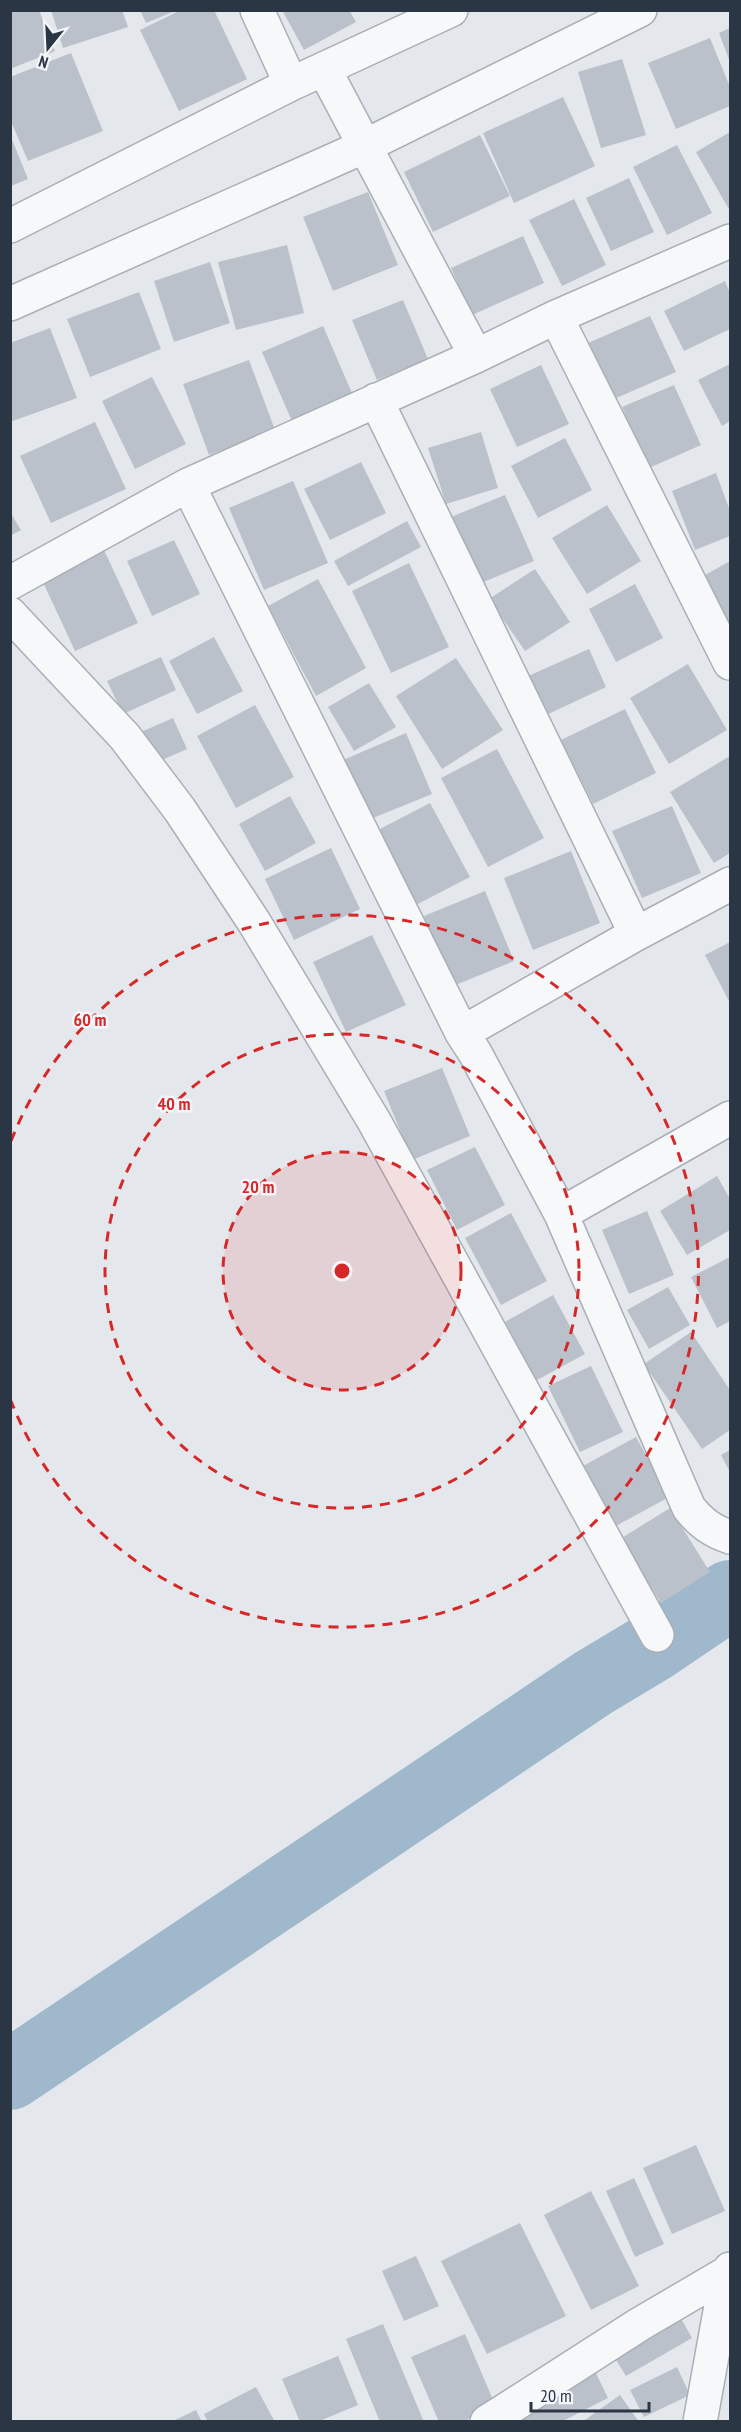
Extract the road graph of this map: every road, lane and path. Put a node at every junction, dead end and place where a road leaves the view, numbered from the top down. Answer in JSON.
{"nodes":[{"id":1,"x":257,"y":10,"type":"edge"},
{"id":2,"x":451,"y":10,"type":"edge"},
{"id":3,"x":640,"y":10,"type":"edge"},
{"id":4,"x":324,"y":69,"type":"junction"},
{"id":5,"x":291,"y":84,"type":"junction"},
{"id":6,"x":363,"y":147,"type":"junction"},
{"id":7,"x":10,"y":226,"type":"edge"},
{"id":8,"x":730,"y":241,"type":"edge"},
{"id":9,"x":10,"y":304,"type":"edge"},
{"id":10,"x":556,"y":317,"type":"junction"},
{"id":11,"x":476,"y":356,"type":"junction"},
{"id":12,"x":376,"y":400,"type":"junction"},
{"id":13,"x":188,"y":485,"type":"junction"},
{"id":14,"x":10,"y":583,"type":"edge"},
{"id":15,"x":10,"y":614,"type":"edge"},
{"id":16,"x":730,"y":663,"type":"edge"},
{"id":17,"x":730,"y":884,"type":"edge"},
{"id":18,"x":636,"y":934,"type":"junction"},
{"id":19,"x":462,"y":1033,"type":"junction"},
{"id":20,"x":730,"y":1118,"type":"edge"},
{"id":21,"x":561,"y":1214,"type":"junction"},
{"id":22,"x":730,"y":1537,"type":"edge"},
{"id":23,"x":657,"y":1635,"type":"dead end"},
{"id":24,"x":729,"y":2271,"type":"edge"},
{"id":25,"x":487,"y":2421,"type":"edge"},
{"id":26,"x":700,"y":2421,"type":"edge"}],
"edges":[{"from":1,"to":5,"type":"street"},
{"from":2,"to":4,"type":"street"},
{"from":3,"to":6,"type":"street"},
{"from":4,"to":5,"type":"street"},
{"from":4,"to":6,"type":"street"},
{"from":5,"to":7,"type":"street"},
{"from":6,"to":9,"type":"street"},
{"from":6,"to":11,"type":"street"},
{"from":8,"to":10,"type":"street"},
{"from":10,"to":11,"type":"street"},
{"from":10,"to":16,"type":"street"},
{"from":11,"to":12,"type":"street"},
{"from":12,"to":13,"type":"street"},
{"from":12,"to":18,"type":"street"},
{"from":13,"to":14,"type":"street"},
{"from":13,"to":19,"type":"street"},
{"from":15,"to":23,"type":"street"},
{"from":17,"to":18,"type":"street"},
{"from":18,"to":19,"type":"street"},
{"from":19,"to":21,"type":"street"},
{"from":20,"to":21,"type":"street"},
{"from":21,"to":22,"type":"street"},
{"from":24,"to":25,"type":"street"},
{"from":24,"to":26,"type":"street"}]}
